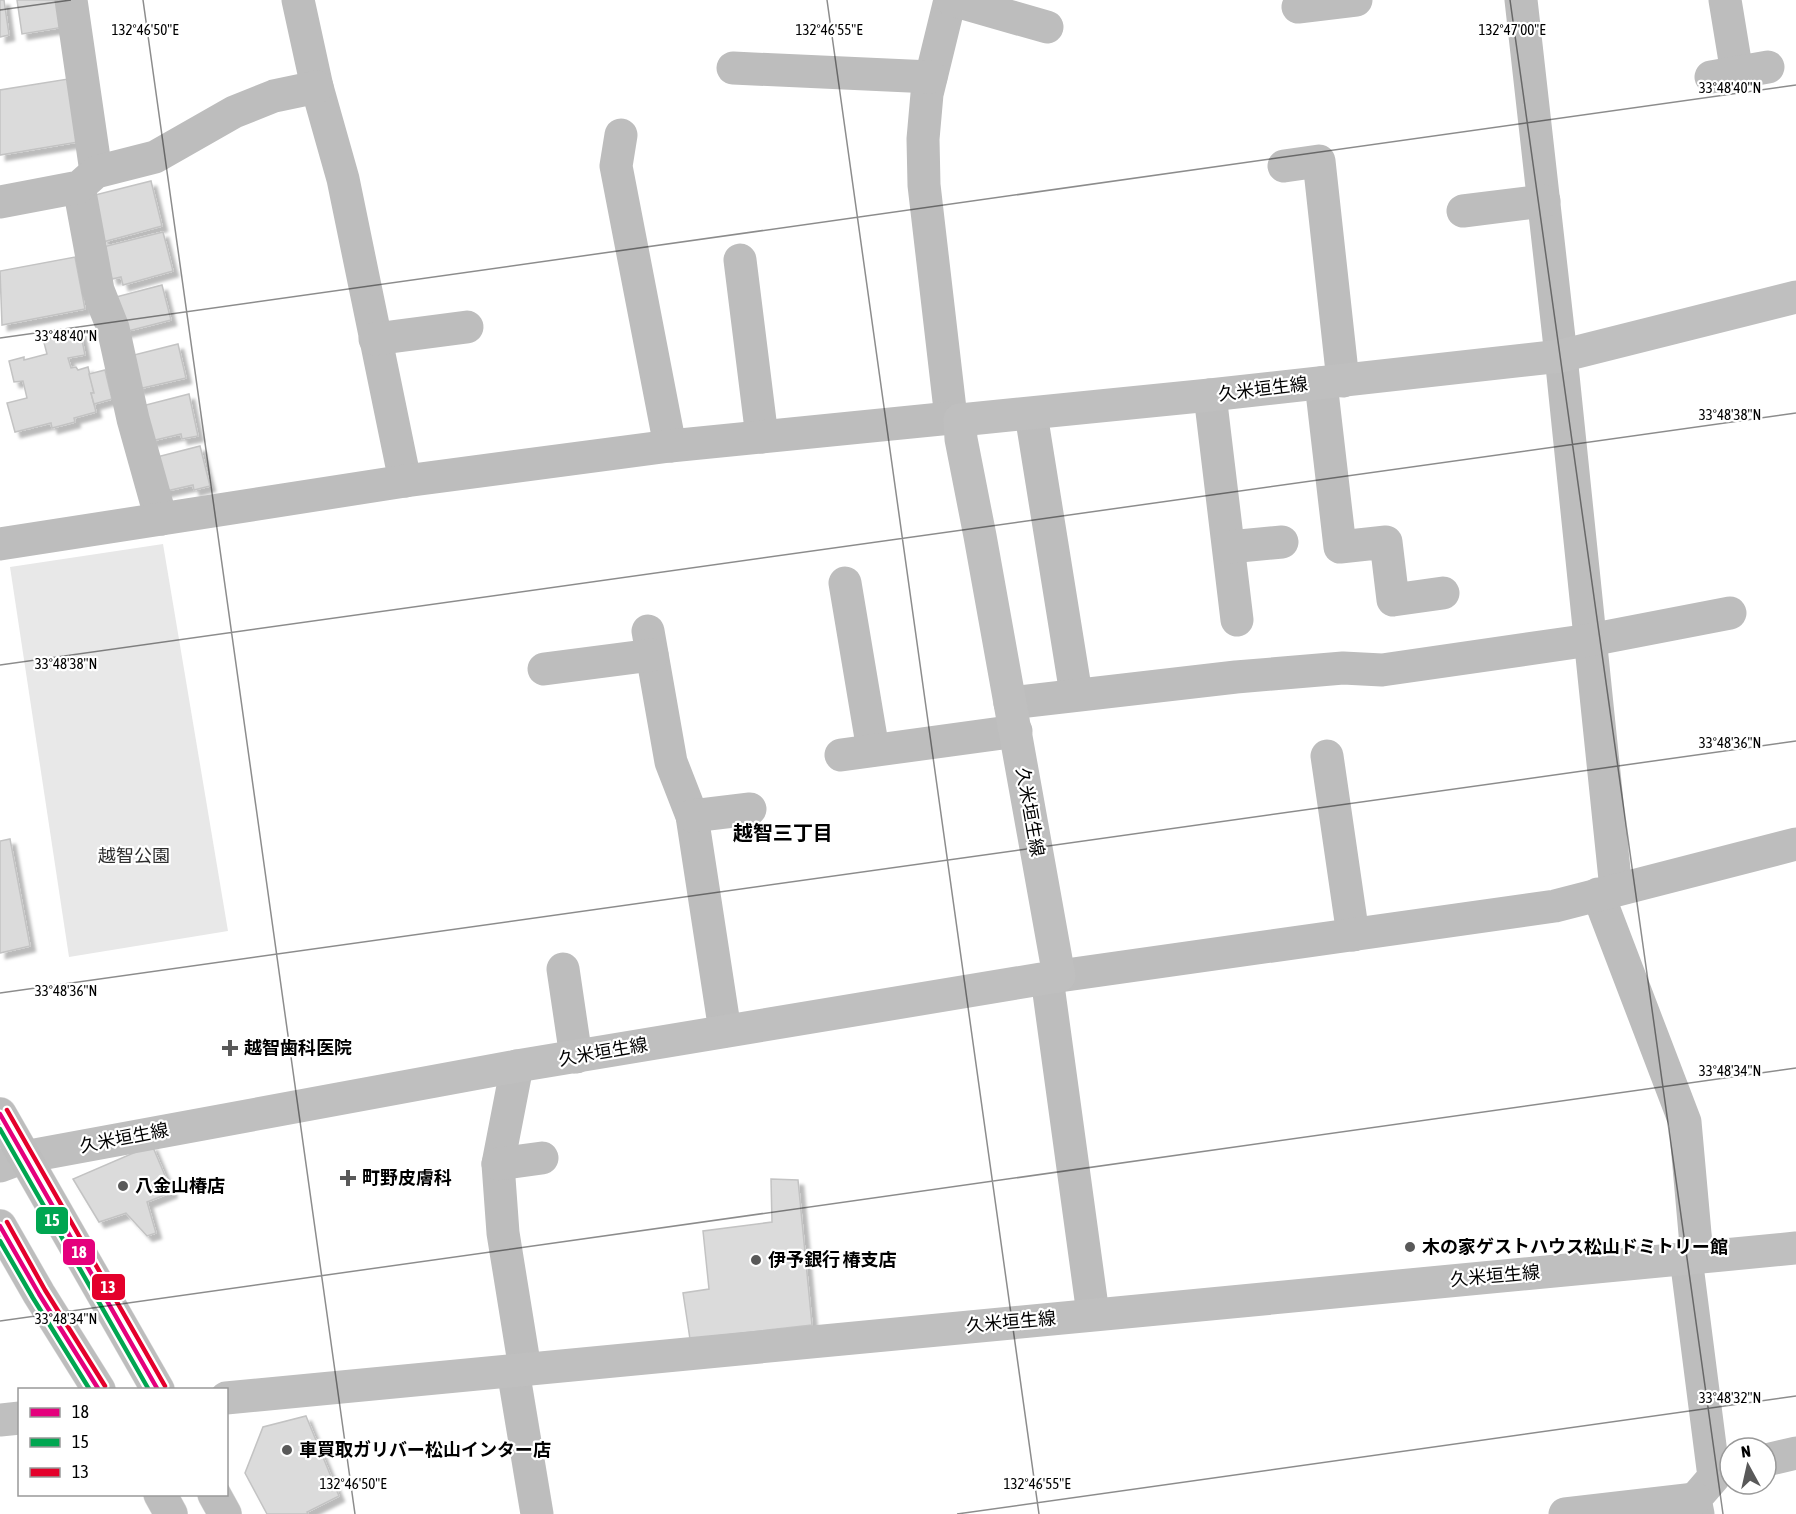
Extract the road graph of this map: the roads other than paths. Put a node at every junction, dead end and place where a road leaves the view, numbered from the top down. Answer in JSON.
{"nodes":[{"id":1,"x":71,"y":0,"type":"edge"},
{"id":2,"x":298,"y":0,"type":"edge"},
{"id":3,"x":951,"y":0,"type":"edge"},
{"id":4,"x":1356,"y":0,"type":"edge"},
{"id":5,"x":1521,"y":0,"type":"edge"},
{"id":6,"x":1725,"y":0,"type":"edge"},
{"id":7,"x":1298,"y":7,"type":"dead end"},
{"id":8,"x":1047,"y":27,"type":"dead end"},
{"id":9,"x":1768,"y":67,"type":"dead end"},
{"id":10,"x":734,"y":68,"type":"dead end"},
{"id":11,"x":931,"y":77,"type":"junction"},
{"id":12,"x":317,"y":87,"type":"junction"},
{"id":13,"x":621,"y":135,"type":"dead end"},
{"id":14,"x":1284,"y":166,"type":"dead end"},
{"id":15,"x":87,"y":180,"type":"junction"},
{"id":16,"x":1544,"y":201,"type":"junction"},
{"id":17,"x":0,"y":202,"type":"edge"},
{"id":18,"x":1463,"y":211,"type":"dead end"},
{"id":19,"x":740,"y":260,"type":"dead end"},
{"id":20,"x":1796,"y":297,"type":"edge"},
{"id":21,"x":466,"y":327,"type":"dead end"},
{"id":22,"x":375,"y":339,"type":"junction"},
{"id":23,"x":1561,"y":356,"type":"junction"},
{"id":24,"x":1332,"y":382,"type":"junction"},
{"id":25,"x":1210,"y":395,"type":"junction"},
{"id":26,"x":1031,"y":414,"type":"junction"},
{"id":27,"x":956,"y":419,"type":"junction"},
{"id":28,"x":762,"y":436,"type":"junction"},
{"id":29,"x":670,"y":446,"type":"junction"},
{"id":30,"x":405,"y":481,"type":"junction"},
{"id":31,"x":161,"y":519,"type":"junction"},
{"id":32,"x":1282,"y":542,"type":"dead end"},
{"id":33,"x":0,"y":544,"type":"edge"},
{"id":34,"x":1229,"y":547,"type":"junction"},
{"id":35,"x":845,"y":583,"type":"dead end"},
{"id":36,"x":1443,"y":593,"type":"dead end"},
{"id":37,"x":1730,"y":613,"type":"dead end"},
{"id":38,"x":1238,"y":620,"type":"dead end"},
{"id":39,"x":1590,"y":640,"type":"junction"},
{"id":40,"x":544,"y":669,"type":"dead end"},
{"id":41,"x":1076,"y":694,"type":"junction"},
{"id":42,"x":1013,"y":717,"type":"junction"},
{"id":43,"x":873,"y":750,"type":"junction"},
{"id":44,"x":841,"y":755,"type":"dead end"},
{"id":45,"x":1327,"y":756,"type":"dead end"},
{"id":46,"x":750,"y":809,"type":"dead end"},
{"id":47,"x":692,"y":816,"type":"junction"},
{"id":48,"x":1796,"y":844,"type":"edge"},
{"id":49,"x":1607,"y":892,"type":"junction"},
{"id":50,"x":1353,"y":935,"type":"junction"},
{"id":51,"x":563,"y":969,"type":"dead end"},
{"id":52,"x":1053,"y":977,"type":"junction"},
{"id":53,"x":725,"y":1031,"type":"junction"},
{"id":54,"x":576,"y":1057,"type":"junction"},
{"id":55,"x":517,"y":1066,"type":"junction"},
{"id":56,"x":0,"y":1114,"type":"edge"},
{"id":57,"x":542,"y":1158,"type":"dead end"},
{"id":58,"x":12,"y":1161,"type":"edge"},
{"id":59,"x":498,"y":1164,"type":"junction"},
{"id":60,"x":0,"y":1226,"type":"edge"},
{"id":61,"x":1796,"y":1248,"type":"edge"},
{"id":62,"x":1691,"y":1257,"type":"junction"},
{"id":63,"x":1093,"y":1314,"type":"junction"},
{"id":64,"x":519,"y":1370,"type":"junction"},
{"id":65,"x":98,"y":1388,"type":"edge"},
{"id":66,"x":157,"y":1388,"type":"edge"},
{"id":67,"x":228,"y":1398,"type":"edge"},
{"id":68,"x":18,"y":1418,"type":"edge"},
{"id":69,"x":0,"y":1420,"type":"edge"},
{"id":70,"x":1796,"y":1453,"type":"edge"},
{"id":71,"x":1778,"y":1457,"type":"edge"},
{"id":72,"x":1709,"y":1490,"type":"edge"},
{"id":73,"x":161,"y":1496,"type":"edge"},
{"id":74,"x":215,"y":1496,"type":"edge"},
{"id":75,"x":171,"y":1514,"type":"edge"},
{"id":76,"x":225,"y":1514,"type":"edge"},
{"id":77,"x":537,"y":1514,"type":"edge"},
{"id":78,"x":1565,"y":1514,"type":"edge"}],
"edges":[{"from":1,"to":15,"type":"main road"},
{"from":2,"to":12,"type":"main road"},
{"from":3,"to":8,"type":"main road"},
{"from":3,"to":11,"type":"main road"},
{"from":4,"to":7,"type":"main road"},
{"from":5,"to":16,"type":"main road"},
{"from":6,"to":9,"type":"main road"},
{"from":10,"to":11,"type":"main road"},
{"from":11,"to":27,"type":"main road"},
{"from":12,"to":15,"type":"main road"},
{"from":12,"to":22,"type":"main road"},
{"from":13,"to":29,"type":"main road"},
{"from":14,"to":24,"type":"main road"},
{"from":15,"to":17,"type":"main road"},
{"from":15,"to":31,"type":"main road"},
{"from":16,"to":18,"type":"main road"},
{"from":16,"to":23,"type":"main road"},
{"from":19,"to":28,"type":"main road"},
{"from":20,"to":23,"type":"main road","name":"久米垣生線"},
{"from":21,"to":22,"type":"main road"},
{"from":22,"to":30,"type":"main road"},
{"from":23,"to":24,"type":"main road","name":"久米垣生線"},
{"from":23,"to":39,"type":"main road"},
{"from":24,"to":25,"type":"main road","name":"久米垣生線"},
{"from":24,"to":36,"type":"main road"},
{"from":25,"to":26,"type":"main road","name":"久米垣生線"},
{"from":25,"to":34,"type":"main road"},
{"from":26,"to":27,"type":"main road","name":"久米垣生線"},
{"from":26,"to":41,"type":"main road"},
{"from":27,"to":28,"type":"main road"},
{"from":27,"to":42,"type":"main road","name":"久米垣生線"},
{"from":28,"to":29,"type":"main road"},
{"from":29,"to":30,"type":"main road"},
{"from":30,"to":31,"type":"main road"},
{"from":31,"to":33,"type":"main road"},
{"from":32,"to":34,"type":"main road"},
{"from":34,"to":38,"type":"main road"},
{"from":35,"to":43,"type":"main road"},
{"from":37,"to":39,"type":"main road"},
{"from":39,"to":41,"type":"main road"},
{"from":39,"to":49,"type":"main road"},
{"from":40,"to":47,"type":"main road"},
{"from":41,"to":42,"type":"main road"},
{"from":42,"to":43,"type":"main road"},
{"from":42,"to":52,"type":"main road","name":"久米垣生線"},
{"from":43,"to":44,"type":"main road"},
{"from":45,"to":50,"type":"main road"},
{"from":46,"to":47,"type":"main road"},
{"from":47,"to":53,"type":"main road"},
{"from":48,"to":49,"type":"main road"},
{"from":49,"to":50,"type":"main road"},
{"from":49,"to":62,"type":"main road"},
{"from":50,"to":52,"type":"main road"},
{"from":51,"to":54,"type":"main road"},
{"from":52,"to":53,"type":"main road","name":"久米垣生線"},
{"from":52,"to":63,"type":"main road"},
{"from":53,"to":54,"type":"main road","name":"久米垣生線"},
{"from":54,"to":55,"type":"main road","name":"久米垣生線"},
{"from":55,"to":58,"type":"main road","name":"久米垣生線"},
{"from":55,"to":59,"type":"main road"},
{"from":56,"to":58,"type":"main road"},
{"from":57,"to":59,"type":"main road"},
{"from":58,"to":66,"type":"main road"},
{"from":59,"to":64,"type":"main road"},
{"from":60,"to":65,"type":"main road"},
{"from":61,"to":62,"type":"main road","name":"久米垣生線"},
{"from":62,"to":63,"type":"main road","name":"久米垣生線"},
{"from":62,"to":72,"type":"main road"},
{"from":63,"to":64,"type":"main road","name":"久米垣生線"},
{"from":64,"to":67,"type":"main road","name":"久米垣生線"},
{"from":64,"to":77,"type":"main road"},
{"from":68,"to":69,"type":"main road"},
{"from":70,"to":71,"type":"main road"},
{"from":72,"to":78,"type":"main road"},
{"from":73,"to":75,"type":"main road"},
{"from":74,"to":76,"type":"main road"}]}
